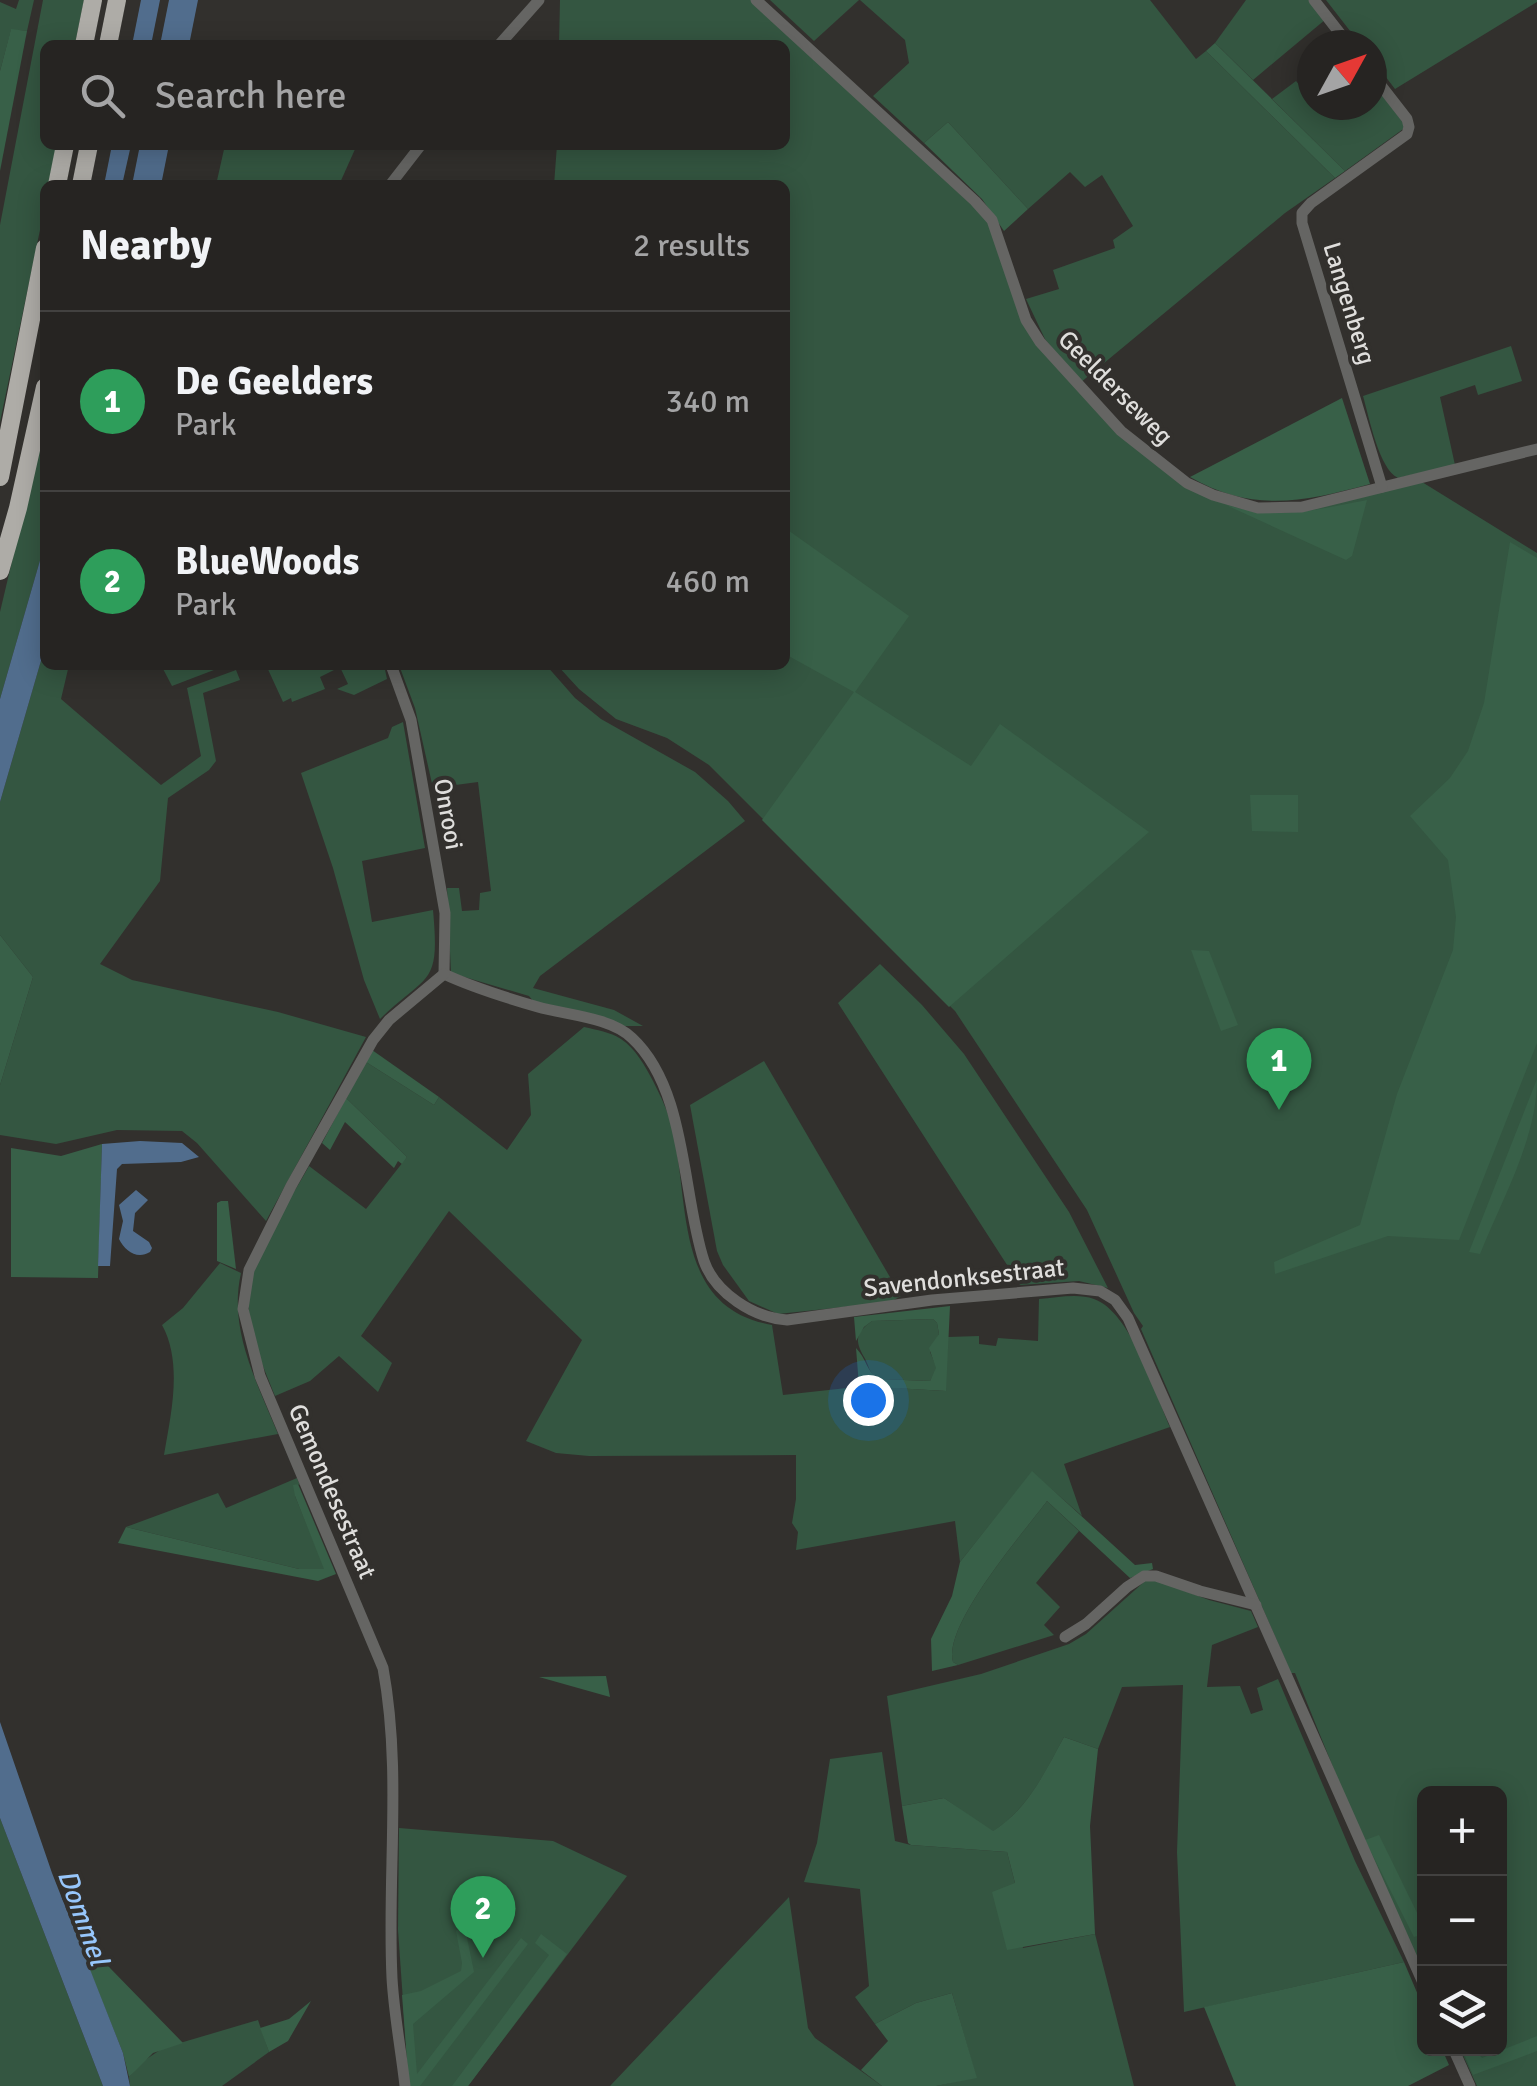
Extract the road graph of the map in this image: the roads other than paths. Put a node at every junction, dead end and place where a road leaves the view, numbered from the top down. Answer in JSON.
{"nodes":[{"id":1,"x":93,"y":0,"type":"edge"},
{"id":2,"x":117,"y":0,"type":"edge"},
{"id":3,"x":539,"y":0,"type":"edge"},
{"id":4,"x":756,"y":0,"type":"edge"},
{"id":5,"x":1314,"y":0,"type":"edge"},
{"id":6,"x":1337,"y":30,"type":"edge"},
{"id":7,"x":85,"y":40,"type":"edge"},
{"id":8,"x":109,"y":40,"type":"edge"},
{"id":9,"x":503,"y":40,"type":"edge"},
{"id":10,"x":1387,"y":93,"type":"edge"},
{"id":11,"x":64,"y":150,"type":"edge"},
{"id":12,"x":88,"y":150,"type":"edge"},
{"id":13,"x":416,"y":150,"type":"edge"},
{"id":14,"x":58,"y":180,"type":"edge"},
{"id":15,"x":82,"y":180,"type":"edge"},
{"id":16,"x":394,"y":180,"type":"edge"},
{"id":17,"x":40,"y":273,"type":"edge"},
{"id":18,"x":40,"y":409,"type":"edge"},
{"id":19,"x":1537,"y":449,"type":"edge"},
{"id":20,"x":0,"y":477,"type":"edge"},
{"id":21,"x":1382,"y":486,"type":"junction"},
{"id":22,"x":0,"y":571,"type":"edge"},
{"id":23,"x":393,"y":670,"type":"edge"},
{"id":24,"x":444,"y":974,"type":"junction"},
{"id":25,"x":1256,"y":1605,"type":"junction"},
{"id":26,"x":1065,"y":1637,"type":"dead end"},
{"id":27,"x":1417,"y":1969,"type":"edge"},
{"id":28,"x":1457,"y":2056,"type":"edge"},
{"id":29,"x":405,"y":2086,"type":"edge"},
{"id":30,"x":1470,"y":2086,"type":"edge"}],
"edges":[{"from":1,"to":7,"type":"highway"},
{"from":2,"to":8,"type":"highway"},
{"from":3,"to":9,"type":"street"},
{"from":4,"to":21,"type":"street","name":"Geelderseweg"},
{"from":5,"to":6,"type":"street"},
{"from":10,"to":21,"type":"street","name":"Langenberg"},
{"from":11,"to":14,"type":"highway"},
{"from":12,"to":15,"type":"highway"},
{"from":13,"to":16,"type":"street"},
{"from":17,"to":20,"type":"highway"},
{"from":18,"to":22,"type":"highway"},
{"from":19,"to":21,"type":"street","name":"Geelderseweg"},
{"from":23,"to":24,"type":"street","name":"Onrooi"},
{"from":24,"to":25,"type":"street","name":"Savendonksestraat"},
{"from":24,"to":29,"type":"street","name":"Gemondesestraat"},
{"from":25,"to":26,"type":"street"},
{"from":25,"to":27,"type":"street","name":"Savendonksestraat"},
{"from":28,"to":30,"type":"street"}]}
